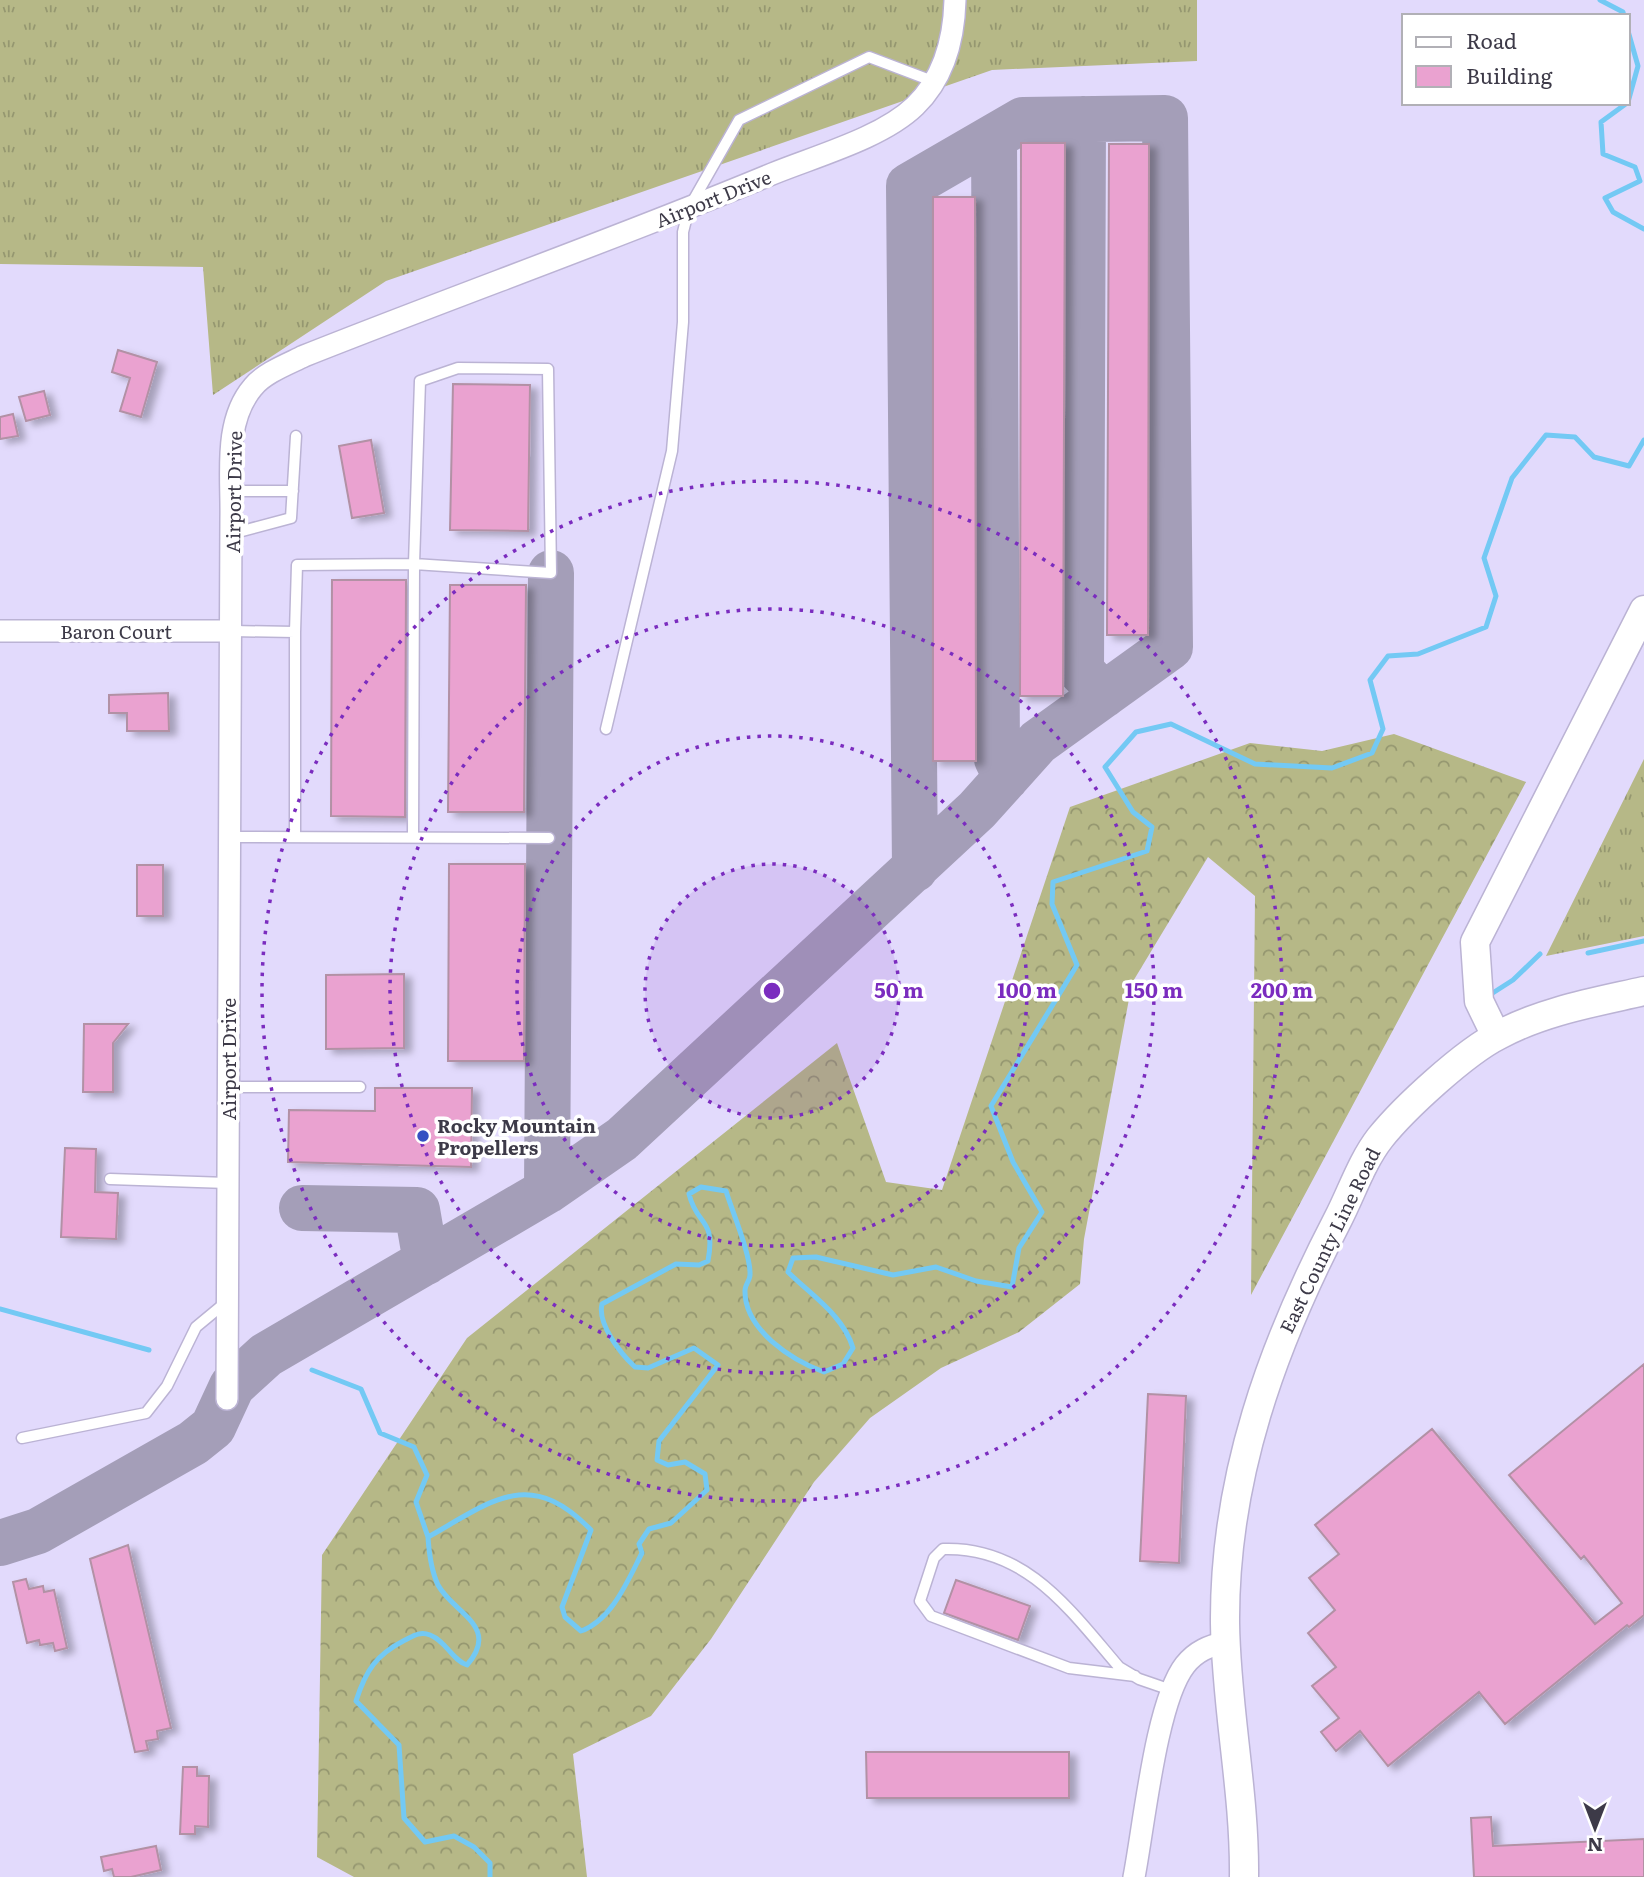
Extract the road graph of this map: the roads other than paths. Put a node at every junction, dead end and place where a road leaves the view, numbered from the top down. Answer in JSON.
{"nodes":[{"id":1,"x":955,"y":0,"type":"edge"},
{"id":2,"x":935,"y":82,"type":"junction"},
{"id":3,"x":688,"y":208,"type":"junction"},
{"id":4,"x":296,"y":436,"type":"dead end"},
{"id":5,"x":232,"y":491,"type":"junction"},
{"id":6,"x":293,"y":491,"type":"junction"},
{"id":7,"x":231,"y":534,"type":"junction"},
{"id":8,"x":414,"y":564,"type":"junction"},
{"id":9,"x":1644,"y":610,"type":"edge"},
{"id":10,"x":0,"y":631,"type":"edge"},
{"id":11,"x":232,"y":631,"type":"junction"},
{"id":12,"x":295,"y":632,"type":"junction"},
{"id":13,"x":606,"y":729,"type":"dead end"},
{"id":14,"x":230,"y":837,"type":"junction"},
{"id":15,"x":295,"y":837,"type":"junction"},
{"id":16,"x":413,"y":837,"type":"junction"},
{"id":17,"x":549,"y":838,"type":"dead end"},
{"id":18,"x":1644,"y":991,"type":"edge"},
{"id":19,"x":1496,"y":1035,"type":"junction"},
{"id":20,"x":227,"y":1087,"type":"junction"},
{"id":21,"x":360,"y":1087,"type":"dead end"},
{"id":22,"x":110,"y":1179,"type":"dead end"},
{"id":23,"x":227,"y":1183,"type":"junction"},
{"id":24,"x":225,"y":1303,"type":"junction"},
{"id":25,"x":227,"y":1399,"type":"dead end"},
{"id":26,"x":23,"y":1438,"type":"dead end"},
{"id":27,"x":1226,"y":1642,"type":"junction"},
{"id":28,"x":1135,"y":1676,"type":"junction"},
{"id":29,"x":1171,"y":1689,"type":"junction"},
{"id":30,"x":1134,"y":1877,"type":"edge"},
{"id":31,"x":1244,"y":1877,"type":"edge"}],
"edges":[{"from":1,"to":2,"type":"street","name":"Airport Drive"},
{"from":2,"to":3,"type":"street","name":"Airport Drive"},
{"from":2,"to":3,"type":"lane"},
{"from":3,"to":5,"type":"street","name":"Airport Drive"},
{"from":3,"to":13,"type":"lane"},
{"from":4,"to":6,"type":"lane"},
{"from":5,"to":6,"type":"lane"},
{"from":5,"to":7,"type":"street","name":"Airport Drive"},
{"from":6,"to":7,"type":"lane"},
{"from":7,"to":11,"type":"street","name":"Airport Drive"},
{"from":8,"to":8,"type":"lane"},
{"from":8,"to":12,"type":"lane"},
{"from":8,"to":16,"type":"lane"},
{"from":9,"to":19,"type":"main road"},
{"from":10,"to":11,"type":"street","name":"Baron Court"},
{"from":11,"to":12,"type":"lane"},
{"from":11,"to":14,"type":"street","name":"Airport Drive"},
{"from":12,"to":15,"type":"lane"},
{"from":14,"to":15,"type":"lane"},
{"from":14,"to":20,"type":"street","name":"Airport Drive"},
{"from":15,"to":16,"type":"lane"},
{"from":16,"to":17,"type":"lane"},
{"from":18,"to":19,"type":"main road","name":"East County Line Road"},
{"from":19,"to":27,"type":"main road","name":"East County Line Road"},
{"from":20,"to":21,"type":"lane"},
{"from":20,"to":23,"type":"street","name":"Airport Drive"},
{"from":22,"to":23,"type":"lane"},
{"from":23,"to":24,"type":"street","name":"Airport Drive"},
{"from":24,"to":25,"type":"street","name":"Airport Drive"},
{"from":24,"to":26,"type":"lane"},
{"from":27,"to":29,"type":"street"},
{"from":27,"to":31,"type":"main road","name":"East County Line Road"},
{"from":28,"to":28,"type":"lane"},
{"from":28,"to":29,"type":"lane"},
{"from":29,"to":30,"type":"street"}]}
